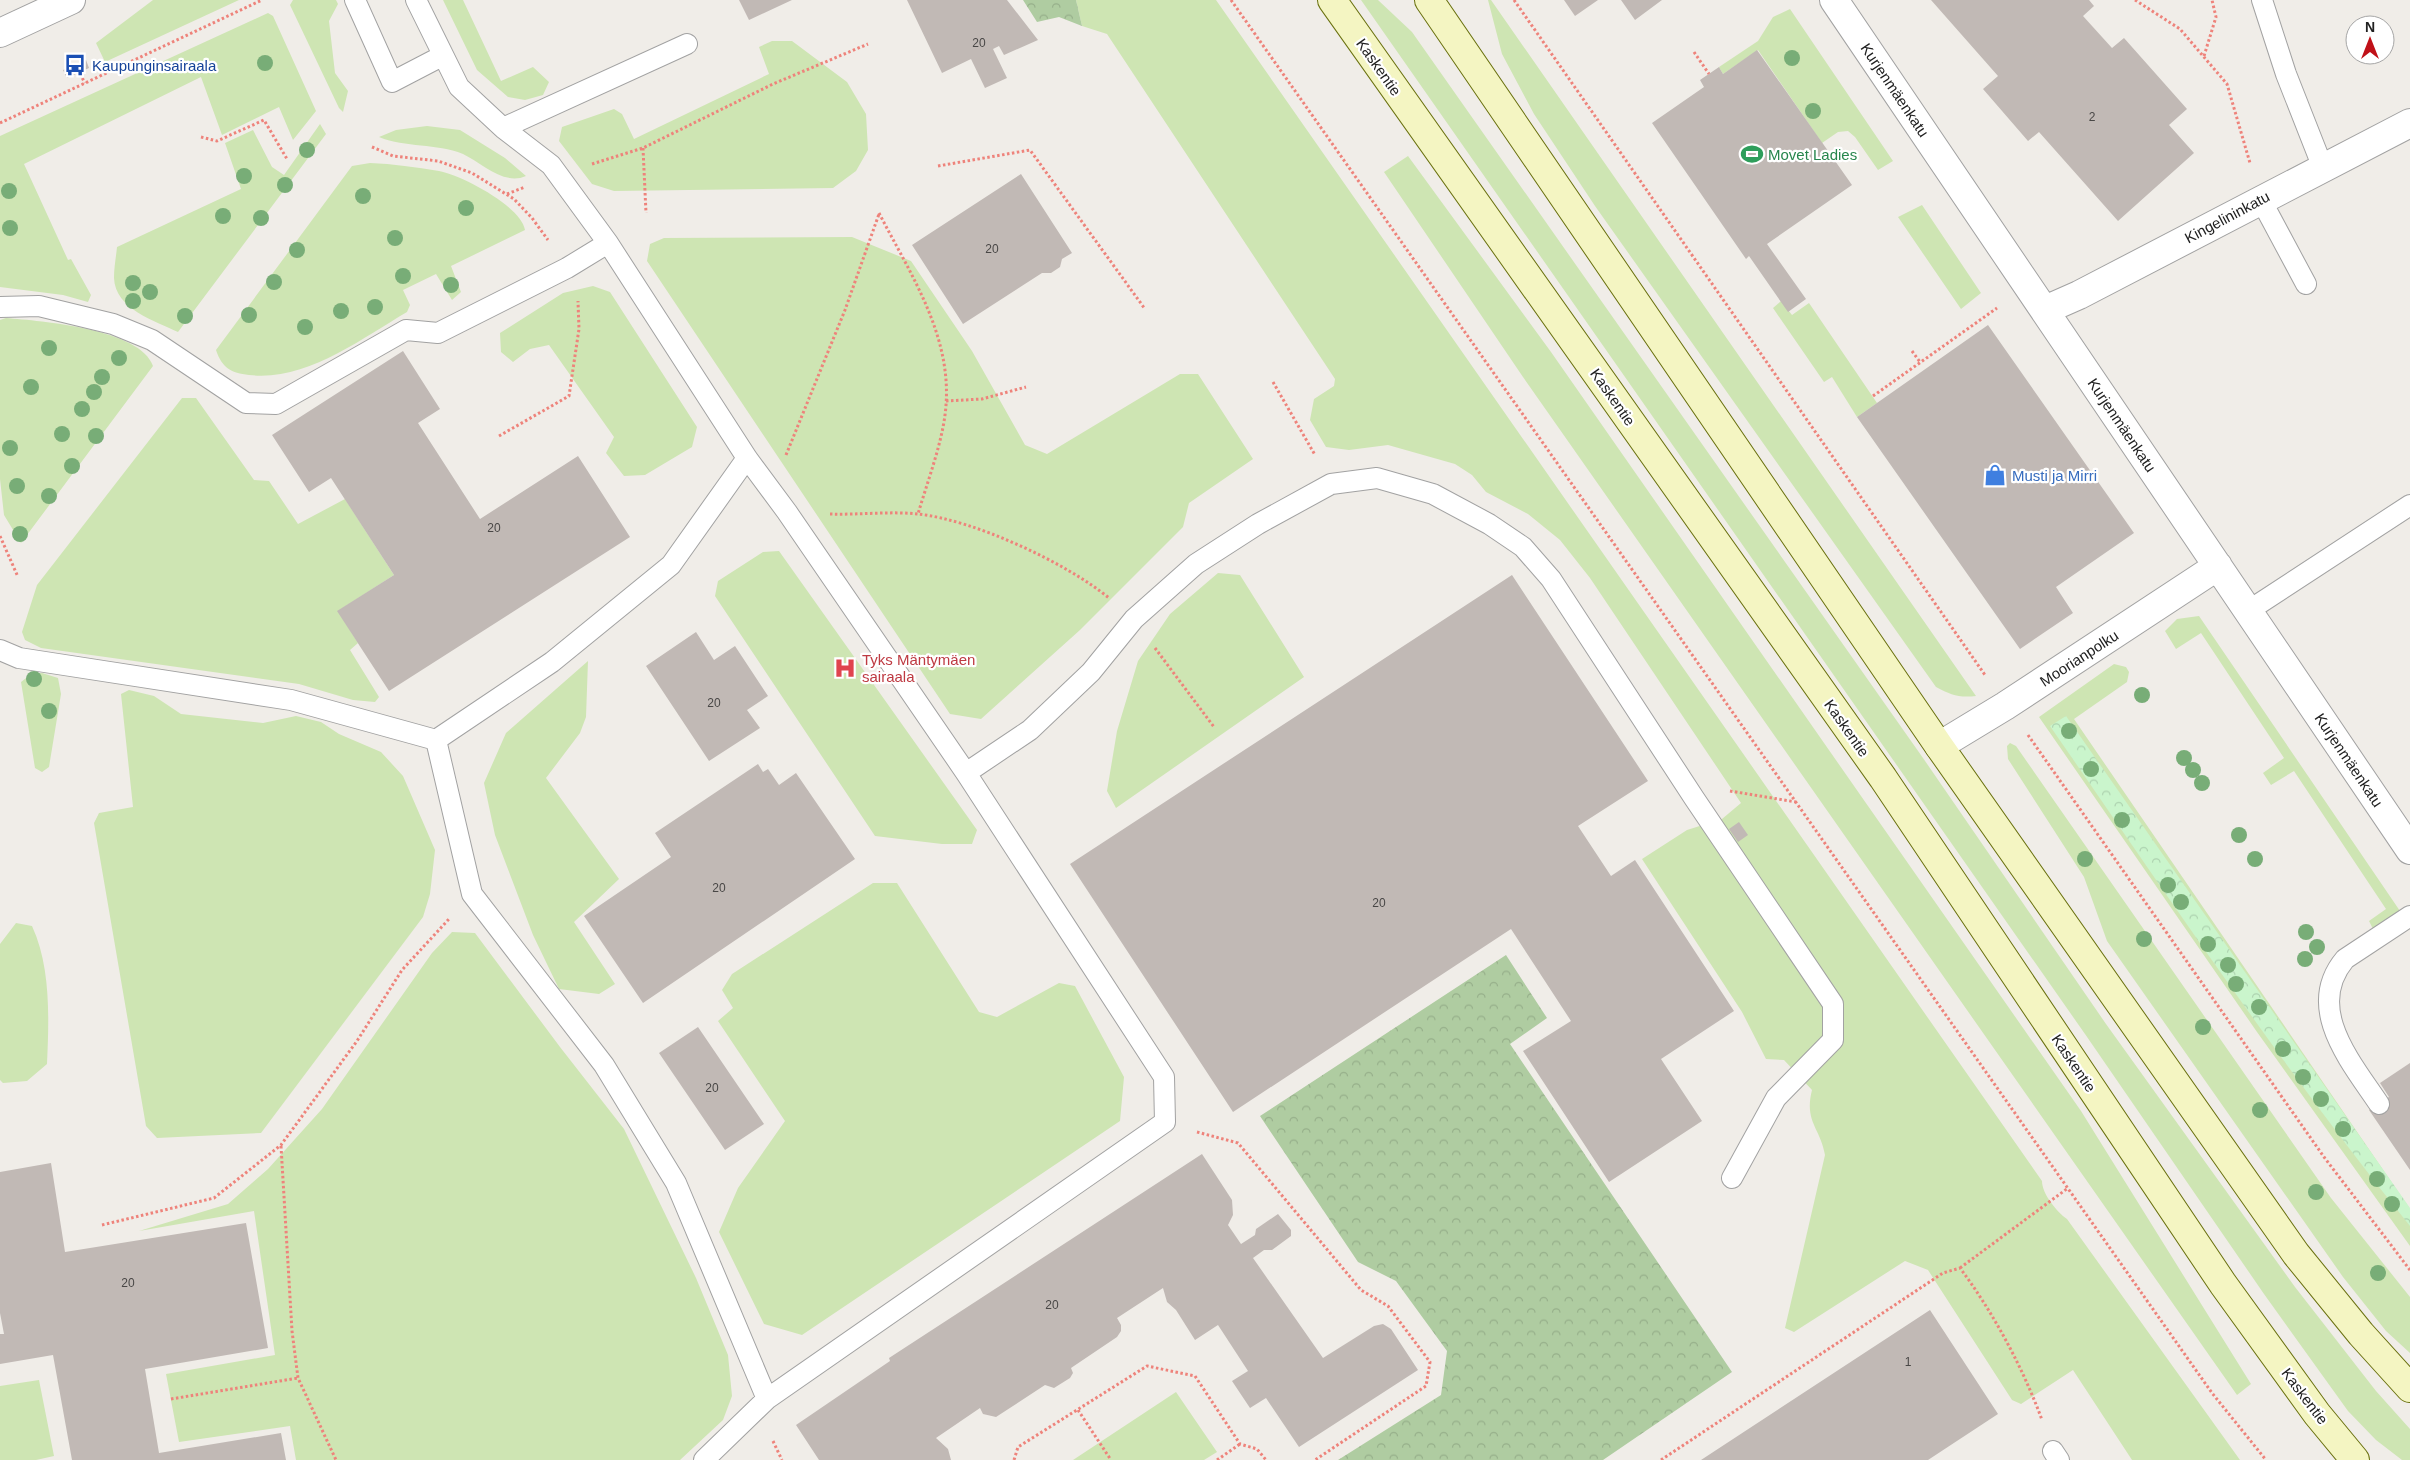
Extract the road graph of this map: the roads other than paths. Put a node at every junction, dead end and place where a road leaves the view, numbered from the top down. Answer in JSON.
{"nodes":[{"id":1,"x":71,"y":0,"type":"edge"},
{"id":2,"x":355,"y":0,"type":"edge"},
{"id":3,"x":416,"y":0,"type":"edge"},
{"id":4,"x":1332,"y":0,"type":"edge"},
{"id":5,"x":1429,"y":0,"type":"edge"},
{"id":6,"x":1834,"y":0,"type":"edge"},
{"id":7,"x":2262,"y":0,"type":"edge"},
{"id":8,"x":0,"y":33,"type":"edge"},
{"id":9,"x":687,"y":44,"type":"dead end"},
{"id":10,"x":442,"y":56,"type":"junction"},
{"id":11,"x":2410,"y":123,"type":"edge"},
{"id":12,"x":503,"y":128,"type":"junction"},
{"id":13,"x":2323,"y":168,"type":"junction"},
{"id":14,"x":2261,"y":200,"type":"junction"},
{"id":15,"x":608,"y":243,"type":"junction"},
{"id":16,"x":2306,"y":284,"type":"dead end"},
{"id":17,"x":0,"y":307,"type":"edge"},
{"id":18,"x":2045,"y":310,"type":"junction"},
{"id":19,"x":747,"y":458,"type":"junction"},
{"id":20,"x":2410,"y":506,"type":"edge"},
{"id":21,"x":2218,"y":566,"type":"junction"},
{"id":22,"x":2248,"y":611,"type":"junction"},
{"id":23,"x":0,"y":650,"type":"edge"},
{"id":24,"x":436,"y":740,"type":"junction"},
{"id":25,"x":1939,"y":746,"type":"junction"},
{"id":26,"x":966,"y":773,"type":"junction"},
{"id":27,"x":2410,"y":850,"type":"edge"},
{"id":28,"x":2410,"y":916,"type":"edge"},
{"id":29,"x":2379,"y":1104,"type":"dead end"},
{"id":30,"x":1732,"y":1178,"type":"dead end"},
{"id":31,"x":2410,"y":1388,"type":"edge"},
{"id":32,"x":767,"y":1399,"type":"junction"},
{"id":33,"x":704,"y":1460,"type":"edge"},
{"id":34,"x":2355,"y":1460,"type":"edge"}],
"edges":[{"from":1,"to":8,"type":"street"},
{"from":2,"to":10,"type":"lane"},
{"from":3,"to":10,"type":"lane"},
{"from":4,"to":34,"type":"main road","name":"Kaskentie"},
{"from":5,"to":25,"type":"main road"},
{"from":6,"to":18,"type":"street","name":"Kurjenmäenkatu"},
{"from":7,"to":13,"type":"lane"},
{"from":9,"to":12,"type":"lane"},
{"from":10,"to":12,"type":"lane"},
{"from":11,"to":13,"type":"street","name":"Kingelininkatu"},
{"from":12,"to":15,"type":"lane"},
{"from":13,"to":14,"type":"street","name":"Kingelininkatu"},
{"from":14,"to":16,"type":"lane"},
{"from":14,"to":18,"type":"street","name":"Kingelininkatu"},
{"from":15,"to":17,"type":"lane"},
{"from":15,"to":19,"type":"lane"},
{"from":18,"to":21,"type":"street","name":"Kurjenmäenkatu"},
{"from":19,"to":24,"type":"lane"},
{"from":19,"to":26,"type":"lane"},
{"from":20,"to":22,"type":"lane"},
{"from":21,"to":22,"type":"street","name":"Kurjenmäenkatu"},
{"from":21,"to":25,"type":"street","name":"Moorianpolku"},
{"from":22,"to":27,"type":"street","name":"Kurjenmäenkatu"},
{"from":23,"to":24,"type":"lane"},
{"from":24,"to":32,"type":"lane"},
{"from":25,"to":31,"type":"main road"},
{"from":26,"to":30,"type":"lane"},
{"from":26,"to":32,"type":"lane"},
{"from":28,"to":29,"type":"lane"},
{"from":32,"to":33,"type":"lane"}]}
